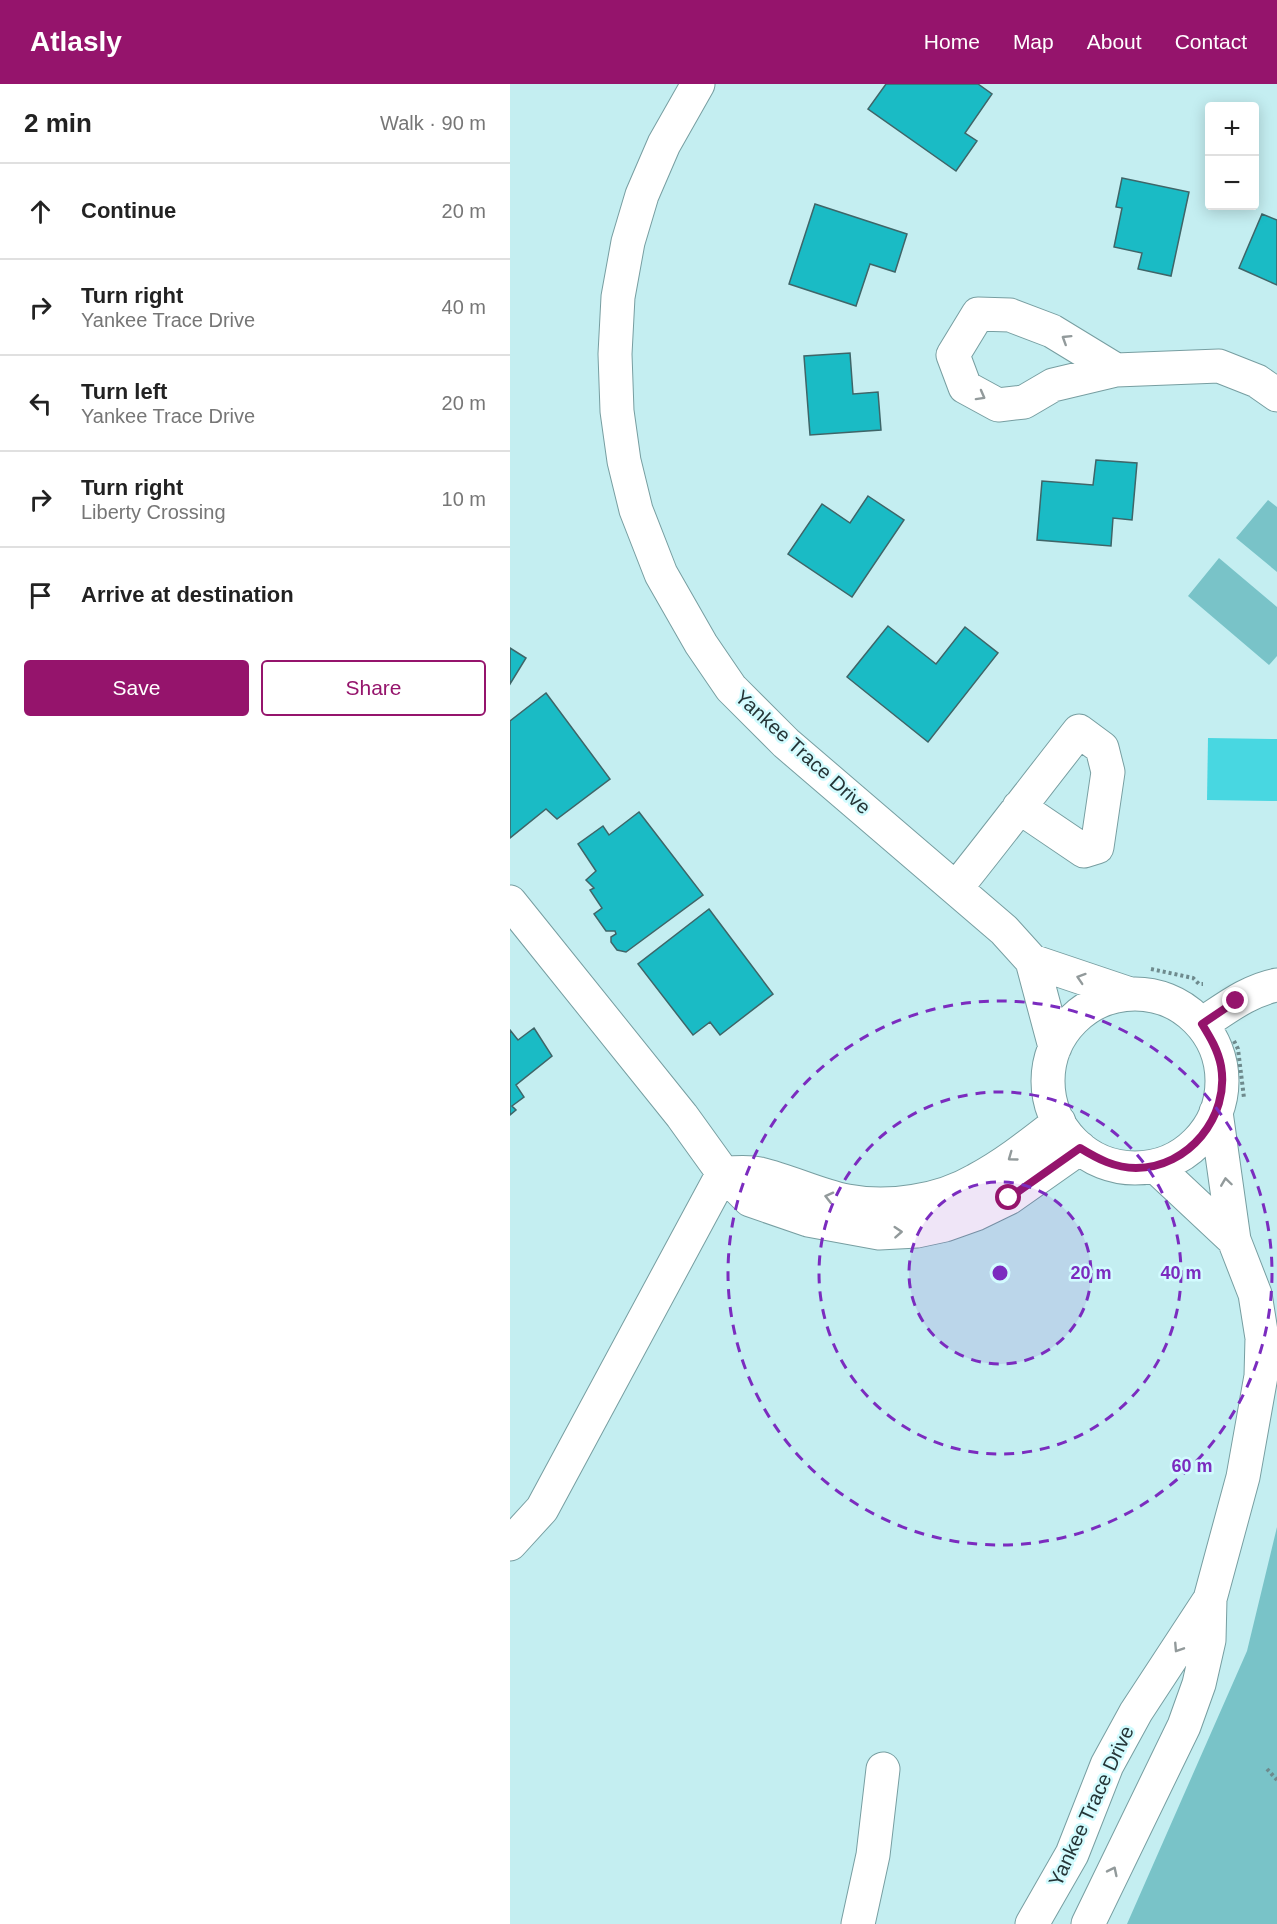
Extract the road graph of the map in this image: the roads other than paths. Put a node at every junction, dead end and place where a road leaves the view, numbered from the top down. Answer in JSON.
{"nodes":[{"id":1,"x":698,"y":84,"type":"edge"},
{"id":2,"x":1116,"y":370,"type":"dead end"},
{"id":3,"x":1277,"y":395,"type":"edge"},
{"id":4,"x":1019,"y":807,"type":"dead end"},
{"id":5,"x":957,"y":887,"type":"junction"},
{"id":6,"x":510,"y":902,"type":"edge"},
{"id":7,"x":1032,"y":961,"type":"junction"},
{"id":8,"x":1135,"y":980,"type":"junction"},
{"id":9,"x":1277,"y":986,"type":"edge"},
{"id":10,"x":1202,"y":1024,"type":"junction"},
{"id":11,"x":1055,"y":1047,"type":"junction"},
{"id":12,"x":1216,"y":1112,"type":"junction"},
{"id":13,"x":1059,"y":1122,"type":"junction"},
{"id":14,"x":1080,"y":1148,"type":"junction"},
{"id":15,"x":1155,"y":1166,"type":"junction"},
{"id":16,"x":723,"y":1173,"type":"junction"},
{"id":17,"x":1234,"y":1240,"type":"junction"},
{"id":18,"x":510,"y":1544,"type":"edge"},
{"id":19,"x":1210,"y":1599,"type":"junction"},
{"id":20,"x":883,"y":1769,"type":"dead end"},
{"id":21,"x":858,"y":1924,"type":"edge"},
{"id":22,"x":1032,"y":1924,"type":"edge"},
{"id":23,"x":1088,"y":1924,"type":"edge"}],
"edges":[{"from":1,"to":5,"type":"street","name":"Yankee Trace Drive"},
{"from":2,"to":3,"type":"street"},
{"from":4,"to":5,"type":"street"},
{"from":5,"to":7,"type":"street","name":"Yankee Trace Drive"},
{"from":6,"to":16,"type":"street"},
{"from":8,"to":7,"type":"street","name":"Yankee Trace Drive","one_way":true},
{"from":7,"to":11,"type":"street","name":"Yankee Trace Drive"},
{"from":8,"to":10,"type":"street","name":"Yankee Trace Drive"},
{"from":8,"to":11,"type":"street","name":"Yankee Trace Drive"},
{"from":9,"to":10,"type":"street"},
{"from":10,"to":12,"type":"street","name":"Yankee Trace Drive"},
{"from":11,"to":13,"type":"street","name":"Yankee Trace Drive"},
{"from":12,"to":15,"type":"street","name":"Yankee Trace Drive"},
{"from":17,"to":12,"type":"street","name":"Yankee Trace Drive","one_way":true},
{"from":13,"to":14,"type":"street","name":"Yankee Trace Drive"},
{"from":13,"to":16,"type":"street","one_way":true},
{"from":14,"to":15,"type":"street","name":"Yankee Trace Drive"},
{"from":16,"to":14,"type":"street","one_way":true},
{"from":15,"to":17,"type":"street","name":"Yankee Trace Drive"},
{"from":16,"to":18,"type":"street"},
{"from":17,"to":19,"type":"street","name":"Yankee Trace Drive"},
{"from":19,"to":22,"type":"street","name":"Yankee Trace Drive","one_way":true},
{"from":23,"to":19,"type":"street","name":"Yankee Trace Drive","one_way":true},
{"from":20,"to":21,"type":"street"}]}
